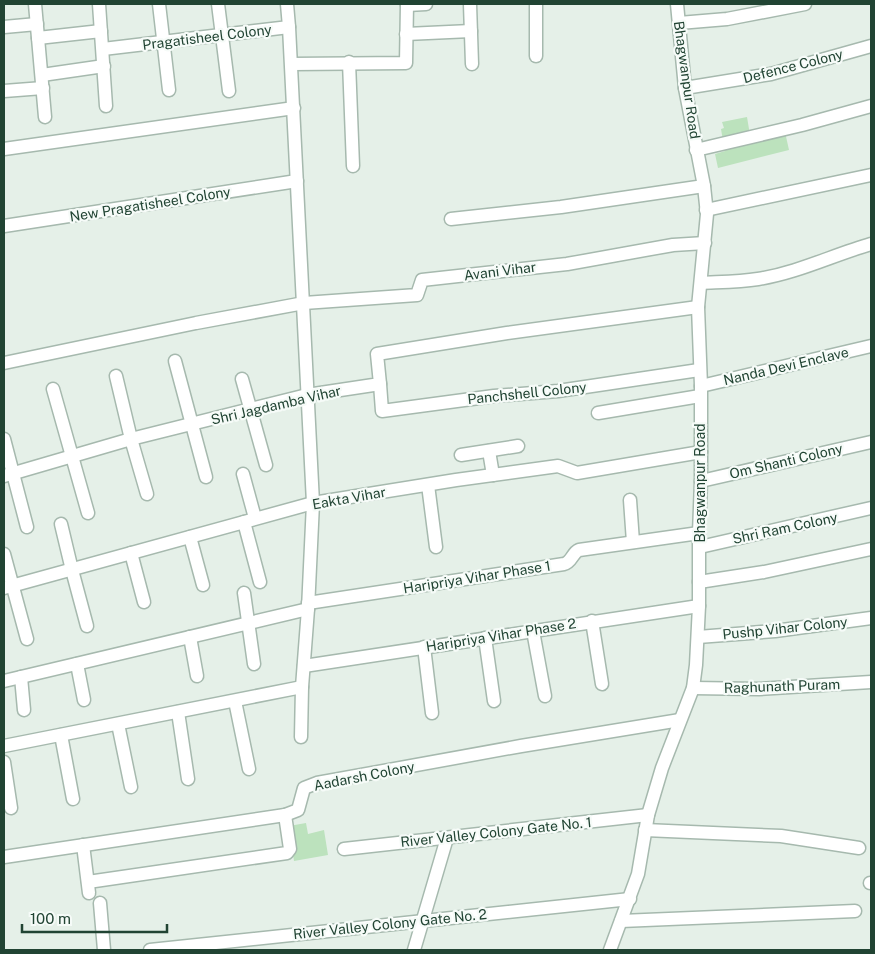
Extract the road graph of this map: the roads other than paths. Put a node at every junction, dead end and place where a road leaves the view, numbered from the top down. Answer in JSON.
{"nodes":[{"id":1,"x":34,"y":4,"type":"edge"},
{"id":2,"x":99,"y":4,"type":"edge"},
{"id":3,"x":159,"y":4,"type":"edge"},
{"id":4,"x":218,"y":4,"type":"edge"},
{"id":5,"x":287,"y":4,"type":"edge"},
{"id":6,"x":426,"y":4,"type":"edge"},
{"id":7,"x":470,"y":4,"type":"edge"},
{"id":8,"x":536,"y":4,"type":"edge"},
{"id":9,"x":677,"y":4,"type":"edge"},
{"id":10,"x":805,"y":4,"type":"edge"},
{"id":11,"x":407,"y":5,"type":"edge"},
{"id":12,"x":679,"y":23,"type":"junction"},
{"id":13,"x":37,"y":24,"type":"junction"},
{"id":14,"x":4,"y":27,"type":"edge"},
{"id":15,"x":289,"y":27,"type":"junction"},
{"id":16,"x":102,"y":31,"type":"junction"},
{"id":17,"x":471,"y":31,"type":"junction"},
{"id":18,"x":406,"y":34,"type":"junction"},
{"id":19,"x":222,"y":35,"type":"junction"},
{"id":20,"x":38,"y":38,"type":"junction"},
{"id":21,"x":163,"y":42,"type":"junction"},
{"id":22,"x":871,"y":46,"type":"edge"},
{"id":23,"x":103,"y":49,"type":"junction"},
{"id":24,"x":536,"y":56,"type":"dead end"},
{"id":25,"x":349,"y":62,"type":"junction"},
{"id":26,"x":292,"y":64,"type":"junction"},
{"id":27,"x":472,"y":64,"type":"dead end"},
{"id":28,"x":104,"y":66,"type":"junction"},
{"id":29,"x":42,"y":75,"type":"junction"},
{"id":30,"x":43,"y":88,"type":"junction"},
{"id":31,"x":685,"y":88,"type":"junction"},
{"id":32,"x":169,"y":90,"type":"dead end"},
{"id":33,"x":4,"y":91,"type":"edge"},
{"id":34,"x":229,"y":91,"type":"dead end"},
{"id":35,"x":106,"y":106,"type":"dead end"},
{"id":36,"x":871,"y":106,"type":"edge"},
{"id":37,"x":294,"y":108,"type":"junction"},
{"id":38,"x":45,"y":117,"type":"dead end"},
{"id":39,"x":4,"y":149,"type":"edge"},
{"id":40,"x":696,"y":150,"type":"junction"},
{"id":41,"x":353,"y":166,"type":"dead end"},
{"id":42,"x":871,"y":175,"type":"edge"},
{"id":43,"x":297,"y":182,"type":"junction"},
{"id":44,"x":704,"y":186,"type":"junction"},
{"id":45,"x":706,"y":210,"type":"junction"},
{"id":46,"x":451,"y":219,"type":"dead end"},
{"id":47,"x":4,"y":226,"type":"edge"},
{"id":48,"x":705,"y":243,"type":"junction"},
{"id":49,"x":871,"y":244,"type":"edge"},
{"id":50,"x":700,"y":283,"type":"junction"},
{"id":51,"x":304,"y":303,"type":"junction"},
{"id":52,"x":698,"y":307,"type":"junction"},
{"id":53,"x":871,"y":346,"type":"edge"},
{"id":54,"x":175,"y":361,"type":"dead end"},
{"id":55,"x":4,"y":363,"type":"edge"},
{"id":56,"x":699,"y":370,"type":"junction"},
{"id":57,"x":116,"y":376,"type":"dead end"},
{"id":58,"x":242,"y":379,"type":"dead end"},
{"id":59,"x":380,"y":384,"type":"junction"},
{"id":60,"x":53,"y":389,"type":"dead end"},
{"id":61,"x":701,"y":391,"type":"junction"},
{"id":62,"x":307,"y":395,"type":"junction"},
{"id":63,"x":250,"y":410,"type":"junction"},
{"id":64,"x":598,"y":413,"type":"dead end"},
{"id":65,"x":191,"y":424,"type":"junction"},
{"id":66,"x":4,"y":438,"type":"edge"},
{"id":67,"x":131,"y":440,"type":"junction"},
{"id":68,"x":871,"y":442,"type":"edge"},
{"id":69,"x":518,"y":446,"type":"dead end"},
{"id":70,"x":489,"y":451,"type":"junction"},
{"id":71,"x":701,"y":452,"type":"junction"},
{"id":72,"x":461,"y":455,"type":"dead end"},
{"id":73,"x":72,"y":456,"type":"junction"},
{"id":74,"x":266,"y":465,"type":"dead end"},
{"id":75,"x":8,"y":474,"type":"edge"},
{"id":76,"x":243,"y":474,"type":"dead end"},
{"id":77,"x":493,"y":475,"type":"junction"},
{"id":78,"x":206,"y":477,"type":"dead end"},
{"id":79,"x":701,"y":481,"type":"junction"},
{"id":80,"x":428,"y":485,"type":"junction"},
{"id":81,"x":147,"y":494,"type":"dead end"},
{"id":82,"x":630,"y":500,"type":"dead end"},
{"id":83,"x":313,"y":503,"type":"junction"},
{"id":84,"x":871,"y":508,"type":"edge"},
{"id":85,"x":88,"y":513,"type":"dead end"},
{"id":86,"x":250,"y":520,"type":"junction"},
{"id":87,"x":61,"y":524,"type":"dead end"},
{"id":88,"x":27,"y":528,"type":"dead end"},
{"id":89,"x":699,"y":533,"type":"junction"},
{"id":90,"x":190,"y":537,"type":"junction"},
{"id":91,"x":633,"y":542,"type":"junction"},
{"id":92,"x":700,"y":546,"type":"junction"},
{"id":93,"x":436,"y":547,"type":"dead end"},
{"id":94,"x":871,"y":549,"type":"edge"},
{"id":95,"x":131,"y":553,"type":"junction"},
{"id":96,"x":4,"y":554,"type":"edge"},
{"id":97,"x":72,"y":570,"type":"junction"},
{"id":98,"x":260,"y":582,"type":"dead end"},
{"id":99,"x":699,"y":582,"type":"junction"},
{"id":100,"x":203,"y":585,"type":"dead end"},
{"id":101,"x":8,"y":586,"type":"edge"},
{"id":102,"x":244,"y":593,"type":"dead end"},
{"id":103,"x":144,"y":602,"type":"dead end"},
{"id":104,"x":308,"y":606,"type":"junction"},
{"id":105,"x":699,"y":606,"type":"junction"},
{"id":106,"x":871,"y":618,"type":"edge"},
{"id":107,"x":592,"y":621,"type":"junction"},
{"id":108,"x":248,"y":623,"type":"junction"},
{"id":109,"x":87,"y":626,"type":"dead end"},
{"id":110,"x":533,"y":630,"type":"junction"},
{"id":111,"x":190,"y":637,"type":"junction"},
{"id":112,"x":698,"y":637,"type":"junction"},
{"id":113,"x":484,"y":638,"type":"junction"},
{"id":114,"x":27,"y":639,"type":"dead end"},
{"id":115,"x":424,"y":647,"type":"junction"},
{"id":116,"x":77,"y":664,"type":"junction"},
{"id":117,"x":254,"y":664,"type":"dead end"},
{"id":118,"x":304,"y":666,"type":"junction"},
{"id":119,"x":197,"y":676,"type":"dead end"},
{"id":120,"x":21,"y":677,"type":"junction"},
{"id":121,"x":4,"y":681,"type":"edge"},
{"id":122,"x":871,"y":682,"type":"edge"},
{"id":123,"x":602,"y":684,"type":"dead end"},
{"id":124,"x":302,"y":687,"type":"junction"},
{"id":125,"x":693,"y":688,"type":"junction"},
{"id":126,"x":545,"y":696,"type":"dead end"},
{"id":127,"x":84,"y":700,"type":"dead end"},
{"id":128,"x":234,"y":700,"type":"junction"},
{"id":129,"x":494,"y":701,"type":"dead end"},
{"id":130,"x":24,"y":710,"type":"dead end"},
{"id":131,"x":178,"y":712,"type":"junction"},
{"id":132,"x":432,"y":713,"type":"dead end"},
{"id":133,"x":680,"y":720,"type":"junction"},
{"id":134,"x":118,"y":724,"type":"junction"},
{"id":135,"x":61,"y":735,"type":"junction"},
{"id":136,"x":301,"y":737,"type":"dead end"},
{"id":137,"x":4,"y":746,"type":"edge"},
{"id":138,"x":4,"y":762,"type":"edge"},
{"id":139,"x":249,"y":769,"type":"dead end"},
{"id":140,"x":188,"y":778,"type":"dead end"},
{"id":141,"x":131,"y":788,"type":"dead end"},
{"id":142,"x":72,"y":799,"type":"dead end"},
{"id":143,"x":11,"y":808,"type":"dead end"},
{"id":144,"x":285,"y":815,"type":"junction"},
{"id":145,"x":648,"y":815,"type":"junction"},
{"id":146,"x":645,"y":830,"type":"junction"},
{"id":147,"x":447,"y":838,"type":"junction"},
{"id":148,"x":83,"y":845,"type":"junction"},
{"id":149,"x":859,"y":848,"type":"dead end"},
{"id":150,"x":344,"y":849,"type":"dead end"},
{"id":151,"x":4,"y":857,"type":"edge"},
{"id":152,"x":630,"y":899,"type":"junction"},
{"id":153,"x":100,"y":903,"type":"dead end"},
{"id":154,"x":855,"y":911,"type":"dead end"},
{"id":155,"x":422,"y":921,"type":"junction"},
{"id":156,"x":621,"y":921,"type":"junction"},
{"id":157,"x":203,"y":947,"type":"edge"},
{"id":158,"x":104,"y":950,"type":"edge"},
{"id":159,"x":150,"y":950,"type":"edge"},
{"id":160,"x":414,"y":950,"type":"edge"},
{"id":161,"x":610,"y":950,"type":"edge"}],
"edges":[{"from":1,"to":13,"type":"street"},
{"from":2,"to":16,"type":"street"},
{"from":3,"to":21,"type":"street"},
{"from":4,"to":19,"type":"street"},
{"from":5,"to":15,"type":"street","name":"Pragatisheel Colony"},
{"from":6,"to":11,"type":"street"},
{"from":7,"to":17,"type":"street"},
{"from":8,"to":24,"type":"street"},
{"from":9,"to":12,"type":"street","name":"Bhagwanpur Road"},
{"from":10,"to":12,"type":"street"},
{"from":11,"to":18,"type":"street"},
{"from":12,"to":31,"type":"street","name":"Bhagwanpur Road"},
{"from":13,"to":14,"type":"street"},
{"from":13,"to":20,"type":"street"},
{"from":15,"to":19,"type":"street","name":"Pragatisheel Colony"},
{"from":15,"to":26,"type":"street"},
{"from":16,"to":20,"type":"street"},
{"from":16,"to":23,"type":"street"},
{"from":17,"to":18,"type":"street"},
{"from":17,"to":27,"type":"street"},
{"from":18,"to":25,"type":"street"},
{"from":19,"to":21,"type":"street","name":"Pragatisheel Colony"},
{"from":19,"to":34,"type":"street"},
{"from":20,"to":29,"type":"street"},
{"from":21,"to":23,"type":"street","name":"Pragatisheel Colony"},
{"from":21,"to":32,"type":"street"},
{"from":22,"to":31,"type":"street","name":"Defence Colony"},
{"from":23,"to":28,"type":"street"},
{"from":25,"to":26,"type":"street"},
{"from":25,"to":41,"type":"street"},
{"from":26,"to":37,"type":"street"},
{"from":28,"to":29,"type":"street"},
{"from":28,"to":35,"type":"street"},
{"from":29,"to":30,"type":"street"},
{"from":30,"to":33,"type":"street"},
{"from":30,"to":38,"type":"street"},
{"from":31,"to":40,"type":"street","name":"Bhagwanpur Road"},
{"from":36,"to":40,"type":"street"},
{"from":37,"to":39,"type":"street"},
{"from":37,"to":43,"type":"street"},
{"from":40,"to":44,"type":"street","name":"Bhagwanpur Road"},
{"from":42,"to":45,"type":"street"},
{"from":43,"to":47,"type":"street","name":"New Pragatisheel Colony"},
{"from":43,"to":51,"type":"street"},
{"from":44,"to":45,"type":"street","name":"Bhagwanpur Road"},
{"from":44,"to":46,"type":"street"},
{"from":45,"to":48,"type":"street","name":"Bhagwanpur Road"},
{"from":48,"to":50,"type":"street","name":"Bhagwanpur Road"},
{"from":48,"to":51,"type":"street","name":"Avani Vihar"},
{"from":49,"to":50,"type":"street"},
{"from":50,"to":52,"type":"street","name":"Bhagwanpur Road"},
{"from":51,"to":55,"type":"street"},
{"from":51,"to":62,"type":"street"},
{"from":52,"to":56,"type":"street","name":"Bhagwanpur Road"},
{"from":52,"to":59,"type":"street"},
{"from":53,"to":61,"type":"street","name":"Nanda Devi Enclave"},
{"from":54,"to":65,"type":"street"},
{"from":56,"to":59,"type":"street","name":"Panchshell Colony"},
{"from":56,"to":61,"type":"street","name":"Bhagwanpur Road"},
{"from":57,"to":67,"type":"street"},
{"from":58,"to":63,"type":"street"},
{"from":59,"to":62,"type":"street","name":"Shri Jagdamba Vihar"},
{"from":60,"to":73,"type":"street"},
{"from":61,"to":64,"type":"street","name":"Nanda Devi Enclave"},
{"from":61,"to":71,"type":"street","name":"Bhagwanpur Road"},
{"from":62,"to":63,"type":"street","name":"Shri Jagdamba Vihar"},
{"from":62,"to":83,"type":"street"},
{"from":63,"to":65,"type":"street","name":"Shri Jagdamba Vihar"},
{"from":63,"to":74,"type":"street"},
{"from":65,"to":67,"type":"street","name":"Shri Jagdamba Vihar"},
{"from":65,"to":78,"type":"street"},
{"from":66,"to":75,"type":"street"},
{"from":67,"to":73,"type":"street","name":"Shri Jagdamba Vihar"},
{"from":67,"to":81,"type":"street"},
{"from":68,"to":79,"type":"street","name":"Om Shanti Colony"},
{"from":69,"to":70,"type":"street"},
{"from":70,"to":72,"type":"street"},
{"from":70,"to":77,"type":"street"},
{"from":71,"to":77,"type":"street","name":"Eakta Vihar"},
{"from":71,"to":79,"type":"street","name":"Bhagwanpur Road"},
{"from":73,"to":75,"type":"street","name":"Shri Jagdamba Vihar"},
{"from":73,"to":85,"type":"street"},
{"from":75,"to":88,"type":"street"},
{"from":76,"to":86,"type":"street"},
{"from":77,"to":80,"type":"street","name":"Eakta Vihar"},
{"from":79,"to":89,"type":"street","name":"Bhagwanpur Road"},
{"from":80,"to":83,"type":"street","name":"Eakta Vihar"},
{"from":80,"to":93,"type":"street"},
{"from":82,"to":91,"type":"street"},
{"from":83,"to":86,"type":"street","name":"Eakta Vihar"},
{"from":83,"to":104,"type":"street"},
{"from":84,"to":92,"type":"street","name":"Shri Ram Colony"},
{"from":86,"to":90,"type":"street","name":"Eakta Vihar"},
{"from":86,"to":98,"type":"street"},
{"from":87,"to":97,"type":"street"},
{"from":89,"to":91,"type":"street","name":"Haripriya Vihar Phase 1"},
{"from":89,"to":92,"type":"street","name":"Bhagwanpur Road"},
{"from":90,"to":95,"type":"street","name":"Eakta Vihar"},
{"from":90,"to":100,"type":"street"},
{"from":91,"to":104,"type":"street","name":"Haripriya Vihar Phase 1"},
{"from":92,"to":99,"type":"street","name":"Bhagwanpur Road"},
{"from":94,"to":99,"type":"street"},
{"from":95,"to":97,"type":"street","name":"Eakta Vihar"},
{"from":95,"to":103,"type":"street"},
{"from":96,"to":101,"type":"street"},
{"from":97,"to":101,"type":"street","name":"Eakta Vihar"},
{"from":97,"to":109,"type":"street"},
{"from":99,"to":105,"type":"street","name":"Bhagwanpur Road"},
{"from":101,"to":114,"type":"street"},
{"from":102,"to":108,"type":"street"},
{"from":104,"to":108,"type":"street","name":"Haripriya Vihar Phase 1"},
{"from":104,"to":118,"type":"street"},
{"from":105,"to":107,"type":"street","name":"Haripriya Vihar Phase 2"},
{"from":105,"to":112,"type":"street","name":"Bhagwanpur Road"},
{"from":106,"to":112,"type":"street","name":"Pushp Vihar Colony"},
{"from":107,"to":110,"type":"street","name":"Haripriya Vihar Phase 2"},
{"from":107,"to":123,"type":"street"},
{"from":108,"to":111,"type":"street","name":"Haripriya Vihar Phase 1"},
{"from":108,"to":117,"type":"street"},
{"from":110,"to":113,"type":"street","name":"Haripriya Vihar Phase 2"},
{"from":110,"to":126,"type":"street"},
{"from":111,"to":116,"type":"street","name":"Haripriya Vihar Phase 1"},
{"from":111,"to":119,"type":"street"},
{"from":112,"to":125,"type":"street","name":"Bhagwanpur Road"},
{"from":113,"to":115,"type":"street","name":"Haripriya Vihar Phase 2"},
{"from":113,"to":129,"type":"street"},
{"from":115,"to":118,"type":"street","name":"Haripriya Vihar Phase 2"},
{"from":115,"to":132,"type":"street"},
{"from":116,"to":120,"type":"street","name":"Haripriya Vihar Phase 1"},
{"from":116,"to":127,"type":"street"},
{"from":118,"to":124,"type":"street"},
{"from":120,"to":121,"type":"street","name":"Haripriya Vihar Phase 1"},
{"from":120,"to":130,"type":"street"},
{"from":122,"to":125,"type":"street","name":"Raghunath Puram"},
{"from":124,"to":128,"type":"street"},
{"from":124,"to":136,"type":"street"},
{"from":125,"to":133,"type":"street","name":"Bhagwanpur Road"},
{"from":128,"to":131,"type":"street"},
{"from":128,"to":139,"type":"street"},
{"from":131,"to":134,"type":"street"},
{"from":131,"to":140,"type":"street"},
{"from":133,"to":144,"type":"street","name":"Aadarsh Colony"},
{"from":133,"to":145,"type":"street","name":"Bhagwanpur Road"},
{"from":134,"to":135,"type":"street"},
{"from":134,"to":141,"type":"street"},
{"from":135,"to":137,"type":"street"},
{"from":135,"to":142,"type":"street"},
{"from":138,"to":143,"type":"street"},
{"from":144,"to":148,"type":"street"},
{"from":144,"to":148,"type":"street"},
{"from":145,"to":146,"type":"street","name":"Bhagwanpur Road"},
{"from":145,"to":147,"type":"street","name":"River Valley Colony Gate No. 1"},
{"from":146,"to":149,"type":"street"},
{"from":146,"to":152,"type":"street","name":"Bhagwanpur Road"},
{"from":147,"to":150,"type":"street","name":"River Valley Colony Gate No. 1"},
{"from":147,"to":155,"type":"street"},
{"from":148,"to":151,"type":"street"},
{"from":152,"to":155,"type":"street","name":"River Valley Colony Gate No. 2"},
{"from":152,"to":156,"type":"street","name":"Bhagwanpur Road"},
{"from":153,"to":158,"type":"street"},
{"from":154,"to":156,"type":"street"},
{"from":155,"to":157,"type":"street","name":"River Valley Colony Gate No. 2"},
{"from":155,"to":160,"type":"street"},
{"from":156,"to":161,"type":"street","name":"Bhagwanpur Road"},
{"from":157,"to":159,"type":"street","name":"River Valley Colony Gate No. 2"}]}
